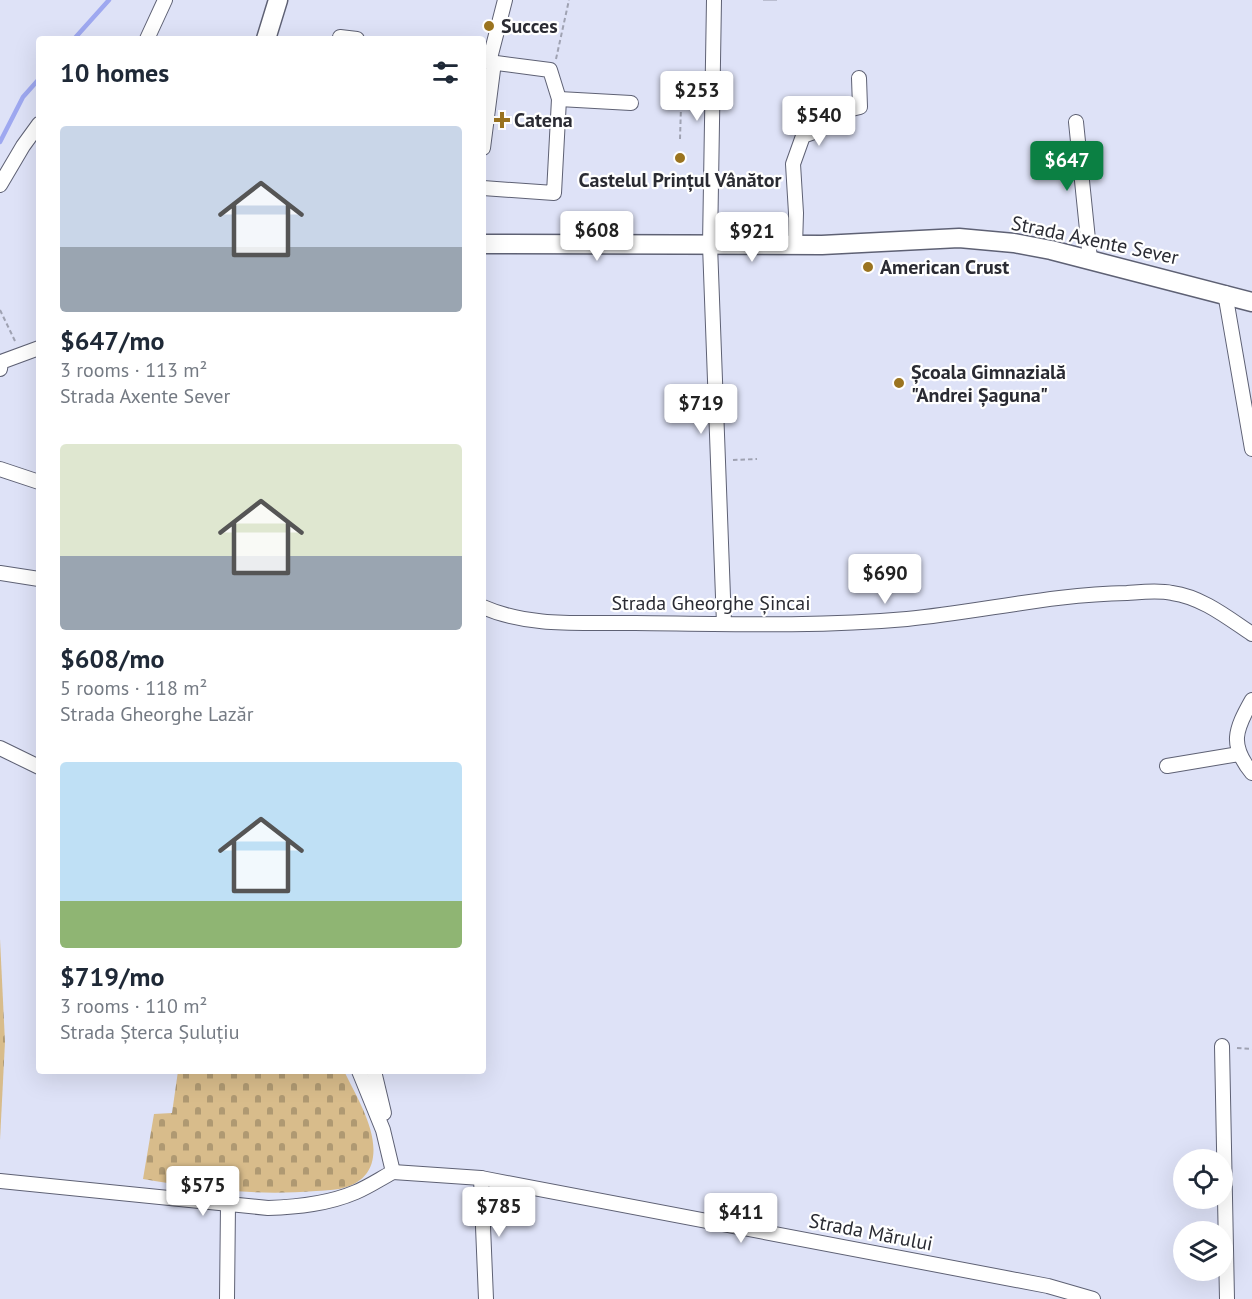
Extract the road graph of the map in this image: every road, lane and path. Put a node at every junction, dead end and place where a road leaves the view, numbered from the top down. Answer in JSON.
{"nodes":[{"id":1,"x":165,"y":0,"type":"edge"},
{"id":2,"x":278,"y":0,"type":"edge"},
{"id":3,"x":505,"y":0,"type":"edge"},
{"id":4,"x":569,"y":0,"type":"edge"},
{"id":5,"x":714,"y":0,"type":"edge"},
{"id":6,"x":148,"y":36,"type":"edge"},
{"id":7,"x":267,"y":36,"type":"edge"},
{"id":8,"x":494,"y":62,"type":"junction"},
{"id":9,"x":550,"y":70,"type":"junction"},
{"id":10,"x":689,"y":74,"type":"dead end"},
{"id":11,"x":859,"y":78,"type":"dead end"},
{"id":12,"x":559,"y":99,"type":"junction"},
{"id":13,"x":631,"y":103,"type":"dead end"},
{"id":14,"x":1076,"y":122,"type":"dead end"},
{"id":15,"x":486,"y":125,"type":"edge"},
{"id":16,"x":36,"y":128,"type":"edge"},
{"id":17,"x":680,"y":139,"type":"dead end"},
{"id":18,"x":0,"y":186,"type":"edge"},
{"id":19,"x":486,"y":188,"type":"edge"},
{"id":20,"x":486,"y":244,"type":"edge"},
{"id":21,"x":710,"y":244,"type":"junction"},
{"id":22,"x":795,"y":246,"type":"junction"},
{"id":23,"x":1090,"y":259,"type":"junction"},
{"id":24,"x":1225,"y":294,"type":"junction"},
{"id":25,"x":1252,"y":302,"type":"edge"},
{"id":26,"x":0,"y":310,"type":"edge"},
{"id":27,"x":36,"y":349,"type":"edge"},
{"id":28,"x":21,"y":355,"type":"junction"},
{"id":29,"x":0,"y":365,"type":"edge"},
{"id":30,"x":1252,"y":449,"type":"edge"},
{"id":31,"x":757,"y":459,"type":"dead end"},
{"id":32,"x":718,"y":460,"type":"junction"},
{"id":33,"x":0,"y":469,"type":"edge"},
{"id":34,"x":36,"y":481,"type":"edge"},
{"id":35,"x":0,"y":573,"type":"edge"},
{"id":36,"x":36,"y":579,"type":"edge"},
{"id":37,"x":486,"y":608,"type":"edge"},
{"id":38,"x":724,"y":624,"type":"junction"},
{"id":39,"x":1252,"y":634,"type":"edge"},
{"id":40,"x":1252,"y":700,"type":"edge"},
{"id":41,"x":0,"y":748,"type":"edge"},
{"id":42,"x":1239,"y":754,"type":"junction"},
{"id":43,"x":36,"y":765,"type":"edge"},
{"id":44,"x":1167,"y":766,"type":"dead end"},
{"id":45,"x":1252,"y":773,"type":"edge"},
{"id":46,"x":1222,"y":1046,"type":"dead end"},
{"id":47,"x":360,"y":1074,"type":"edge"},
{"id":48,"x":375,"y":1074,"type":"edge"},
{"id":49,"x":383,"y":1130,"type":"junction"},
{"id":50,"x":393,"y":1172,"type":"junction"},
{"id":51,"x":481,"y":1179,"type":"junction"},
{"id":52,"x":0,"y":1181,"type":"edge"},
{"id":53,"x":228,"y":1204,"type":"junction"},
{"id":54,"x":227,"y":1299,"type":"edge"},
{"id":55,"x":486,"y":1299,"type":"edge"},
{"id":56,"x":1092,"y":1299,"type":"edge"},
{"id":57,"x":1227,"y":1299,"type":"edge"}],
"edges":[{"from":1,"to":6,"type":"street"},
{"from":2,"to":7,"type":"main road"},
{"from":3,"to":8,"type":"street"},
{"from":4,"to":9,"type":"path"},
{"from":5,"to":21,"type":"street"},
{"from":8,"to":9,"type":"street"},
{"from":8,"to":15,"type":"street"},
{"from":9,"to":12,"type":"street"},
{"from":10,"to":17,"type":"path"},
{"from":11,"to":22,"type":"street"},
{"from":12,"to":13,"type":"street"},
{"from":12,"to":19,"type":"street"},
{"from":14,"to":23,"type":"street"},
{"from":16,"to":18,"type":"street"},
{"from":20,"to":21,"type":"main road","name":"Strada Axente Sever"},
{"from":21,"to":22,"type":"main road","name":"Strada Axente Sever"},
{"from":21,"to":32,"type":"street"},
{"from":22,"to":23,"type":"main road","name":"Strada Axente Sever"},
{"from":23,"to":24,"type":"main road","name":"Strada Axente Sever"},
{"from":24,"to":25,"type":"main road","name":"Strada Axente Sever"},
{"from":24,"to":30,"type":"street"},
{"from":26,"to":28,"type":"path"},
{"from":27,"to":28,"type":"street"},
{"from":28,"to":29,"type":"street"},
{"from":31,"to":32,"type":"path"},
{"from":32,"to":38,"type":"street"},
{"from":33,"to":34,"type":"street"},
{"from":35,"to":36,"type":"street"},
{"from":37,"to":38,"type":"street","name":"Strada Gheorghe Șincai"},
{"from":38,"to":39,"type":"street","name":"Strada Gheorghe Șincai"},
{"from":40,"to":42,"type":"street"},
{"from":41,"to":43,"type":"street"},
{"from":42,"to":44,"type":"street"},
{"from":42,"to":45,"type":"street"},
{"from":46,"to":57,"type":"street"},
{"from":47,"to":49,"type":"street"},
{"from":48,"to":49,"type":"street"},
{"from":49,"to":50,"type":"street"},
{"from":50,"to":51,"type":"street","name":"Strada Mărului"},
{"from":50,"to":53,"type":"street"},
{"from":51,"to":55,"type":"street"},
{"from":51,"to":56,"type":"street","name":"Strada Mărului"},
{"from":52,"to":53,"type":"street"},
{"from":53,"to":54,"type":"street"}]}
